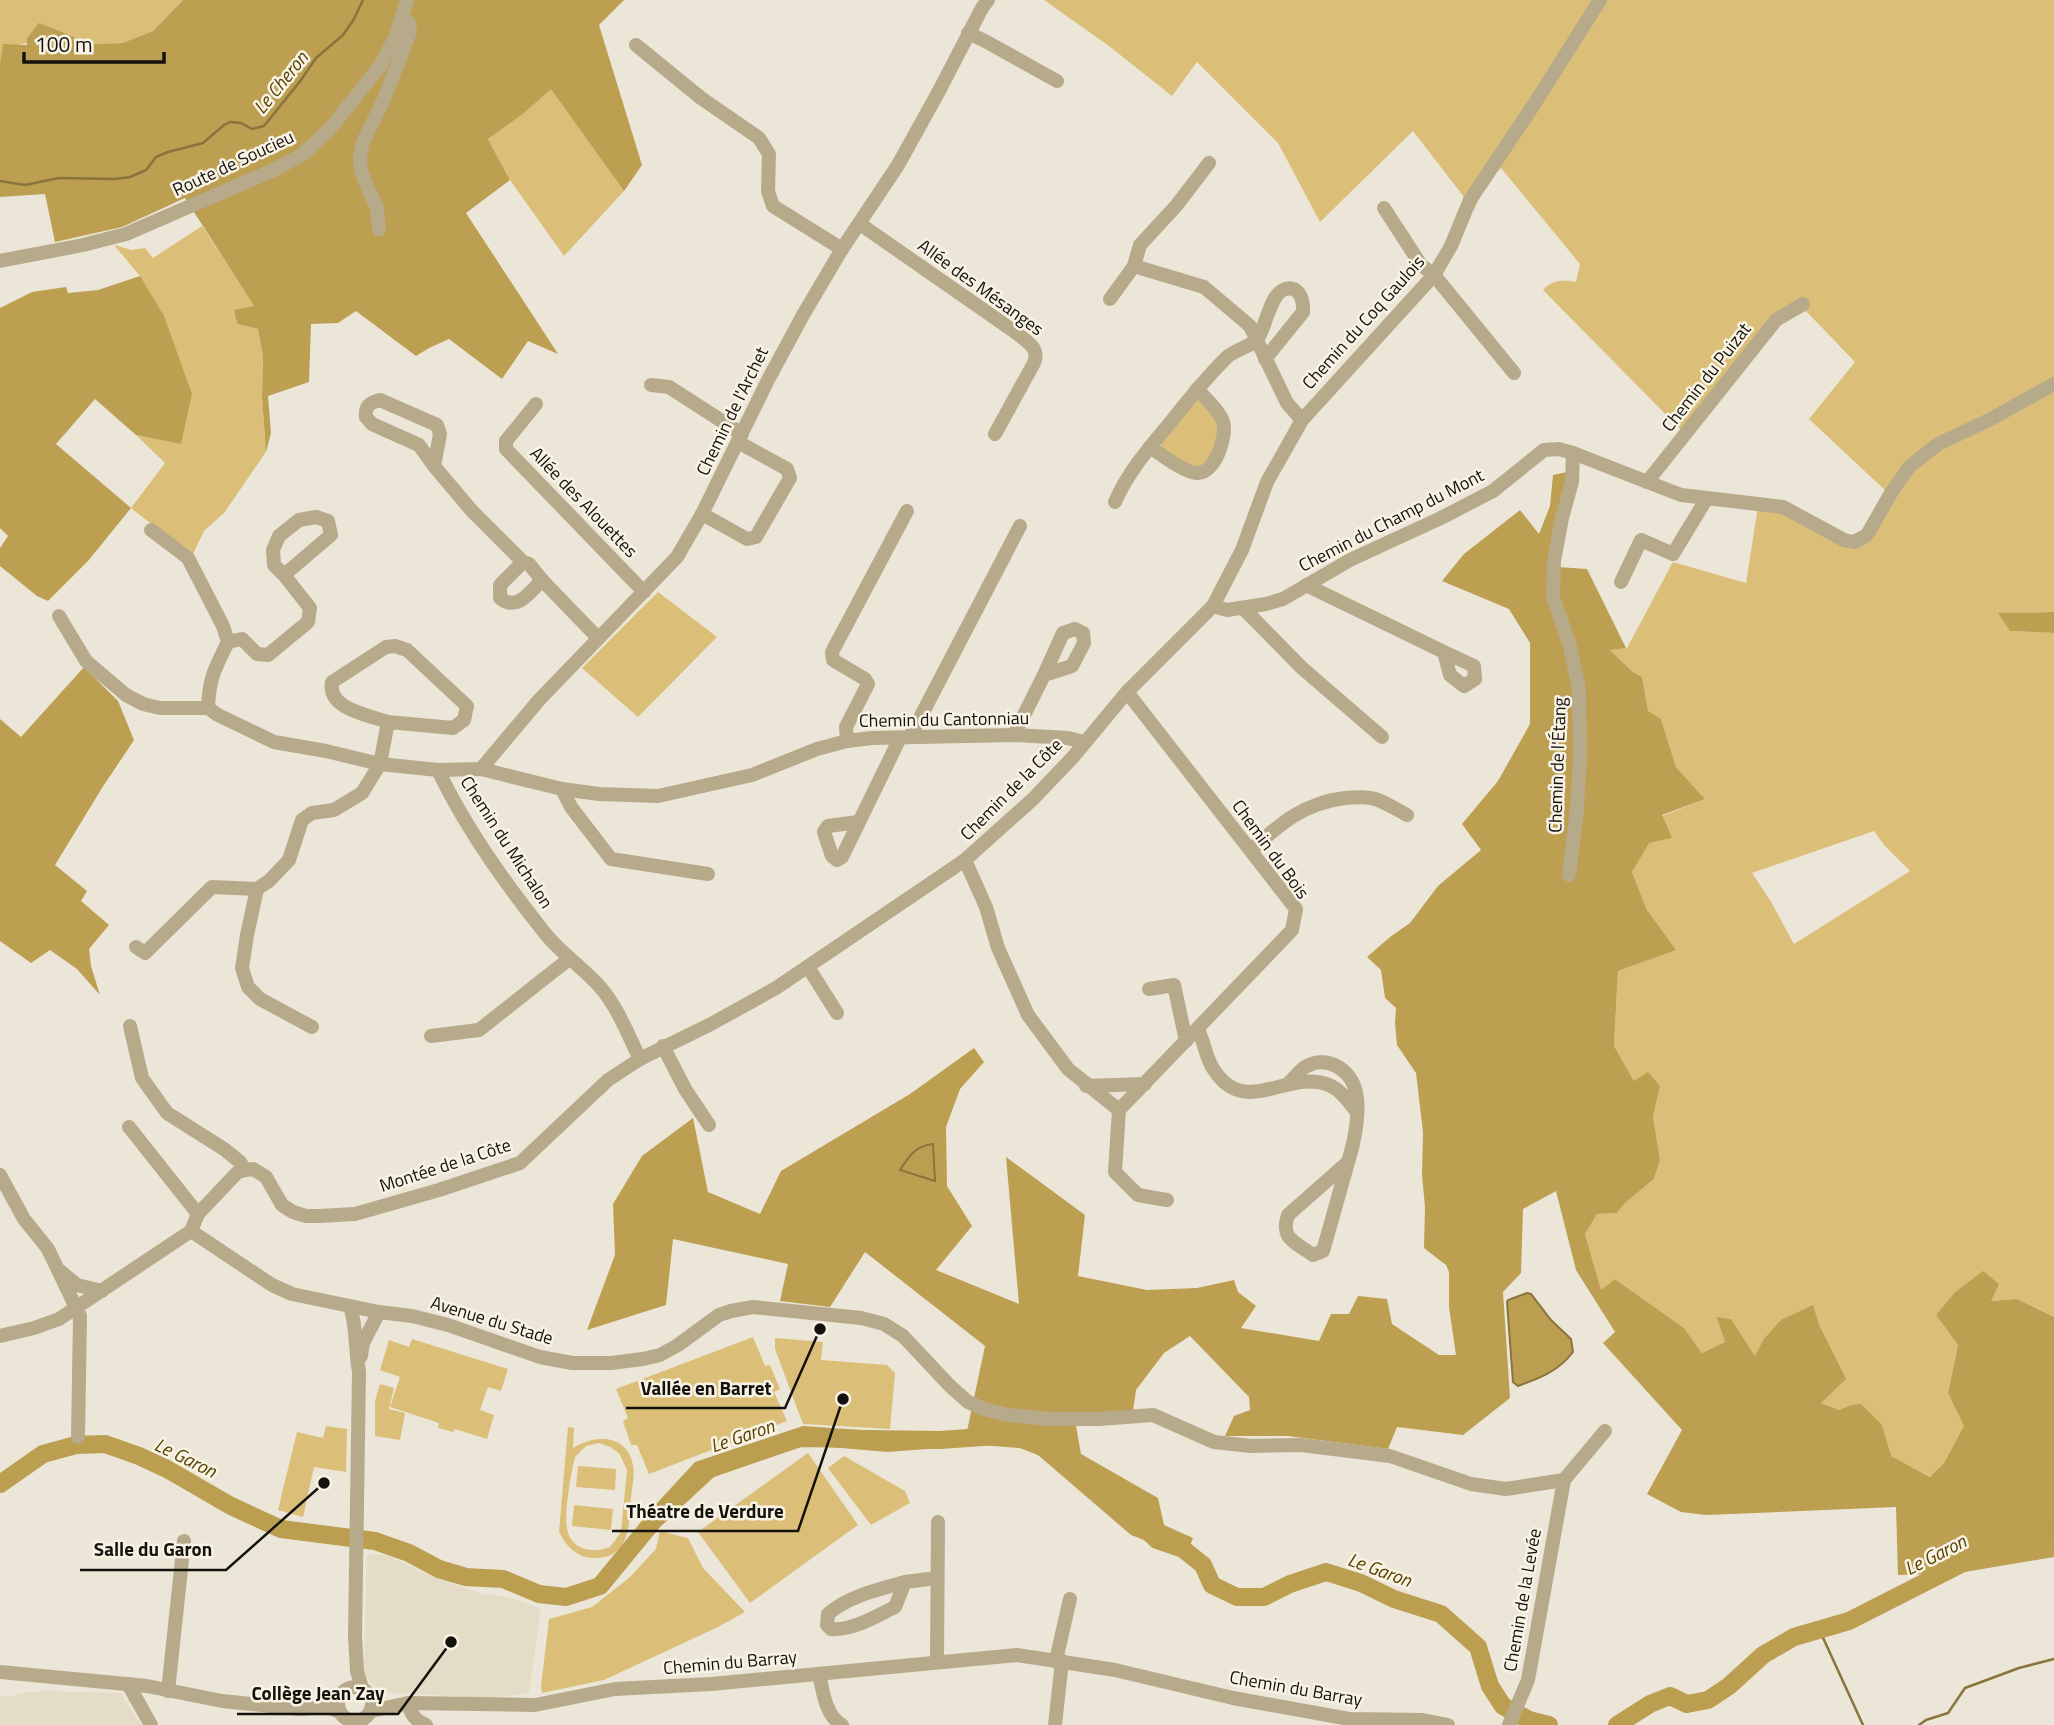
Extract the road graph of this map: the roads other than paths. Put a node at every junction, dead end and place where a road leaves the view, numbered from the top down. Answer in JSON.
{"nodes":[{"id":1,"x":407,"y":0,"type":"edge"},
{"id":2,"x":988,"y":0,"type":"edge"},
{"id":3,"x":1600,"y":0,"type":"edge"},
{"id":4,"x":401,"y":20,"type":"junction"},
{"id":5,"x":968,"y":33,"type":"junction"},
{"id":6,"x":636,"y":45,"type":"dead end"},
{"id":7,"x":1056,"y":81,"type":"dead end"},
{"id":8,"x":1209,"y":163,"type":"dead end"},
{"id":9,"x":1384,"y":208,"type":"dead end"},
{"id":10,"x":860,"y":224,"type":"junction"},
{"id":11,"x":379,"y":229,"type":"dead end"},
{"id":12,"x":842,"y":250,"type":"junction"},
{"id":13,"x":0,"y":261,"type":"edge"},
{"id":14,"x":1134,"y":266,"type":"junction"},
{"id":15,"x":1434,"y":275,"type":"junction"},
{"id":16,"x":1110,"y":299,"type":"dead end"},
{"id":17,"x":1804,"y":304,"type":"dead end"},
{"id":18,"x":1257,"y":340,"type":"junction"},
{"id":19,"x":1265,"y":359,"type":"junction"},
{"id":20,"x":1514,"y":373,"type":"dead end"},
{"id":21,"x":2054,"y":384,"type":"edge"},
{"id":22,"x":651,"y":385,"type":"dead end"},
{"id":23,"x":1197,"y":389,"type":"junction"},
{"id":24,"x":536,"y":404,"type":"dead end"},
{"id":25,"x":1302,"y":420,"type":"junction"},
{"id":26,"x":995,"y":434,"type":"dead end"},
{"id":27,"x":740,"y":438,"type":"junction"},
{"id":28,"x":1150,"y":447,"type":"junction"},
{"id":29,"x":1573,"y":453,"type":"junction"},
{"id":30,"x":434,"y":466,"type":"junction"},
{"id":31,"x":1647,"y":482,"type":"junction"},
{"id":32,"x":1707,"y":498,"type":"junction"},
{"id":33,"x":1115,"y":502,"type":"dead end"},
{"id":34,"x":908,"y":511,"type":"dead end"},
{"id":35,"x":702,"y":514,"type":"junction"},
{"id":36,"x":1020,"y":526,"type":"dead end"},
{"id":37,"x":151,"y":530,"type":"dead end"},
{"id":38,"x":523,"y":562,"type":"junction"},
{"id":39,"x":284,"y":575,"type":"dead end"},
{"id":40,"x":541,"y":580,"type":"junction"},
{"id":41,"x":1621,"y":582,"type":"dead end"},
{"id":42,"x":1306,"y":585,"type":"junction"},
{"id":43,"x":644,"y":592,"type":"junction"},
{"id":44,"x":1213,"y":606,"type":"junction"},
{"id":45,"x":1242,"y":608,"type":"junction"},
{"id":46,"x":59,"y":616,"type":"dead end"},
{"id":47,"x":598,"y":638,"type":"junction"},
{"id":48,"x":228,"y":642,"type":"junction"},
{"id":49,"x":1444,"y":652,"type":"dead end"},
{"id":50,"x":1044,"y":675,"type":"dead end"},
{"id":51,"x":1127,"y":692,"type":"junction"},
{"id":52,"x":208,"y":708,"type":"junction"},
{"id":53,"x":388,"y":722,"type":"junction"},
{"id":54,"x":1014,"y":735,"type":"junction"},
{"id":55,"x":1382,"y":737,"type":"dead end"},
{"id":56,"x":905,"y":738,"type":"junction"},
{"id":57,"x":847,"y":741,"type":"junction"},
{"id":58,"x":1084,"y":742,"type":"junction"},
{"id":59,"x":380,"y":764,"type":"junction"},
{"id":60,"x":481,"y":769,"type":"junction"},
{"id":61,"x":438,"y":770,"type":"junction"},
{"id":62,"x":562,"y":789,"type":"junction"},
{"id":63,"x":1407,"y":815,"type":"dead end"},
{"id":64,"x":858,"y":821,"type":"dead end"},
{"id":65,"x":1251,"y":850,"type":"junction"},
{"id":66,"x":965,"y":860,"type":"junction"},
{"id":67,"x":708,"y":874,"type":"dead end"},
{"id":68,"x":1569,"y":875,"type":"dead end"},
{"id":69,"x":257,"y":890,"type":"junction"},
{"id":70,"x":136,"y":947,"type":"dead end"},
{"id":71,"x":569,"y":959,"type":"junction"},
{"id":72,"x":808,"y":967,"type":"junction"},
{"id":73,"x":1149,"y":989,"type":"dead end"},
{"id":74,"x":837,"y":1013,"type":"dead end"},
{"id":75,"x":130,"y":1026,"type":"dead end"},
{"id":76,"x":312,"y":1027,"type":"dead end"},
{"id":77,"x":1198,"y":1030,"type":"junction"},
{"id":78,"x":431,"y":1036,"type":"dead end"},
{"id":79,"x":1186,"y":1041,"type":"junction"},
{"id":80,"x":663,"y":1046,"type":"junction"},
{"id":81,"x":640,"y":1059,"type":"junction"},
{"id":82,"x":1289,"y":1083,"type":"junction"},
{"id":83,"x":1145,"y":1084,"type":"junction"},
{"id":84,"x":1086,"y":1086,"type":"junction"},
{"id":85,"x":1119,"y":1110,"type":"junction"},
{"id":86,"x":1356,"y":1111,"type":"junction"},
{"id":87,"x":709,"y":1125,"type":"dead end"},
{"id":88,"x":129,"y":1127,"type":"dead end"},
{"id":89,"x":1347,"y":1163,"type":"junction"},
{"id":90,"x":245,"y":1170,"type":"junction"},
{"id":91,"x":0,"y":1175,"type":"edge"},
{"id":92,"x":1167,"y":1200,"type":"dead end"},
{"id":93,"x":198,"y":1214,"type":"junction"},
{"id":94,"x":191,"y":1231,"type":"junction"},
{"id":95,"x":60,"y":1271,"type":"junction"},
{"id":96,"x":77,"y":1285,"type":"junction"},
{"id":97,"x":102,"y":1291,"type":"junction"},
{"id":98,"x":349,"y":1306,"type":"junction"},
{"id":99,"x":76,"y":1309,"type":"junction"},
{"id":100,"x":379,"y":1312,"type":"junction"},
{"id":101,"x":0,"y":1336,"type":"edge"},
{"id":102,"x":359,"y":1372,"type":"junction"},
{"id":103,"x":1605,"y":1431,"type":"dead end"},
{"id":104,"x":78,"y":1437,"type":"dead end"},
{"id":105,"x":1564,"y":1480,"type":"junction"},
{"id":106,"x":938,"y":1522,"type":"dead end"},
{"id":107,"x":184,"y":1541,"type":"dead end"},
{"id":108,"x":937,"y":1578,"type":"junction"},
{"id":109,"x":905,"y":1582,"type":"junction"},
{"id":110,"x":1069,"y":1600,"type":"dead end"},
{"id":111,"x":355,"y":1636,"type":"junction"},
{"id":112,"x":937,"y":1661,"type":"junction"},
{"id":113,"x":1059,"y":1661,"type":"junction"},
{"id":114,"x":0,"y":1672,"type":"edge"},
{"id":115,"x":819,"y":1674,"type":"junction"},
{"id":116,"x":128,"y":1684,"type":"junction"},
{"id":117,"x":168,"y":1691,"type":"junction"},
{"id":118,"x":343,"y":1693,"type":"junction"},
{"id":119,"x":408,"y":1703,"type":"junction"},
{"id":120,"x":282,"y":1707,"type":"junction"},
{"id":121,"x":358,"y":1712,"type":"edge"},
{"id":122,"x":1512,"y":1717,"type":"edge"},
{"id":123,"x":151,"y":1725,"type":"edge"},
{"id":124,"x":426,"y":1725,"type":"edge"},
{"id":125,"x":842,"y":1725,"type":"edge"},
{"id":126,"x":1055,"y":1725,"type":"edge"},
{"id":127,"x":1448,"y":1725,"type":"edge"}],
"edges":[{"from":1,"to":4,"type":"street","name":"Route de Soucieu"},
{"from":2,"to":5,"type":"street","name":"Chemin de l'Archet"},
{"from":3,"to":15,"type":"street","name":"Chemin du Coq Gaulois"},
{"from":4,"to":11,"type":"street"},
{"from":4,"to":13,"type":"street","name":"Route de Soucieu"},
{"from":5,"to":7,"type":"street"},
{"from":5,"to":10,"type":"street","name":"Chemin de l'Archet"},
{"from":6,"to":12,"type":"street"},
{"from":8,"to":14,"type":"street"},
{"from":9,"to":15,"type":"street"},
{"from":10,"to":12,"type":"street","name":"Chemin de l'Archet"},
{"from":10,"to":26,"type":"street","name":"Allée des Mésanges"},
{"from":12,"to":27,"type":"street","name":"Chemin de l'Archet"},
{"from":14,"to":16,"type":"street"},
{"from":14,"to":18,"type":"street"},
{"from":15,"to":20,"type":"street"},
{"from":15,"to":25,"type":"street","name":"Chemin du Coq Gaulois"},
{"from":17,"to":31,"type":"street","name":"Chemin du Puizat"},
{"from":18,"to":19,"type":"street"},
{"from":18,"to":19,"type":"street"},
{"from":18,"to":23,"type":"street"},
{"from":19,"to":25,"type":"street"},
{"from":21,"to":32,"type":"street","name":"Chemin du Champ du Mont"},
{"from":22,"to":27,"type":"street"},
{"from":23,"to":28,"type":"street"},
{"from":23,"to":28,"type":"street"},
{"from":24,"to":43,"type":"street","name":"Allée des Alouettes"},
{"from":25,"to":44,"type":"street","name":"Chemin du Coq Gaulois"},
{"from":27,"to":35,"type":"street","name":"Chemin de l'Archet"},
{"from":27,"to":35,"type":"street"},
{"from":28,"to":33,"type":"street"},
{"from":29,"to":31,"type":"street","name":"Chemin du Champ du Mont"},
{"from":29,"to":42,"type":"street","name":"Chemin du Champ du Mont"},
{"from":29,"to":68,"type":"street","name":"Chemin de l'Étang"},
{"from":30,"to":30,"type":"street"},
{"from":30,"to":38,"type":"street"},
{"from":31,"to":32,"type":"street","name":"Chemin du Champ du Mont"},
{"from":32,"to":41,"type":"street"},
{"from":34,"to":57,"type":"street"},
{"from":35,"to":43,"type":"street","name":"Chemin de l'Archet"},
{"from":36,"to":56,"type":"street"},
{"from":37,"to":48,"type":"street"},
{"from":38,"to":40,"type":"street"},
{"from":38,"to":40,"type":"street"},
{"from":39,"to":48,"type":"street"},
{"from":40,"to":47,"type":"street"},
{"from":42,"to":45,"type":"street","name":"Chemin du Champ du Mont"},
{"from":42,"to":49,"type":"street"},
{"from":43,"to":47,"type":"street","name":"Chemin de l'Archet"},
{"from":44,"to":45,"type":"street","name":"Chemin du Champ du Mont"},
{"from":44,"to":51,"type":"street","name":"Chemin de la Côte"},
{"from":45,"to":55,"type":"street"},
{"from":46,"to":52,"type":"street"},
{"from":47,"to":60,"type":"street","name":"Chemin de l'Archet"},
{"from":48,"to":52,"type":"street"},
{"from":50,"to":54,"type":"street"},
{"from":51,"to":58,"type":"street","name":"Chemin de la Côte"},
{"from":51,"to":65,"type":"street","name":"Chemin du Bois"},
{"from":52,"to":59,"type":"street","name":"Chemin du Michalon"},
{"from":53,"to":53,"type":"street"},
{"from":53,"to":59,"type":"street"},
{"from":54,"to":56,"type":"street","name":"Chemin du Cantonniau"},
{"from":54,"to":58,"type":"street","name":"Chemin du Cantonniau"},
{"from":56,"to":57,"type":"street","name":"Chemin du Cantonniau"},
{"from":56,"to":64,"type":"street"},
{"from":57,"to":62,"type":"street","name":"Chemin du Cantonniau"},
{"from":58,"to":66,"type":"street","name":"Chemin de la Côte"},
{"from":59,"to":61,"type":"street","name":"Chemin du Michalon"},
{"from":59,"to":69,"type":"street"},
{"from":60,"to":61,"type":"street","name":"Chemin du Cantonniau"},
{"from":60,"to":62,"type":"street","name":"Chemin du Cantonniau"},
{"from":61,"to":71,"type":"street","name":"Chemin du Michalon"},
{"from":62,"to":67,"type":"street"},
{"from":63,"to":65,"type":"street"},
{"from":65,"to":77,"type":"street","name":"Chemin du Bois"},
{"from":66,"to":72,"type":"street","name":"Chemin de la Côte"},
{"from":66,"to":84,"type":"street"},
{"from":69,"to":70,"type":"street"},
{"from":69,"to":76,"type":"street"},
{"from":71,"to":78,"type":"street"},
{"from":71,"to":81,"type":"street","name":"Chemin du Michalon"},
{"from":72,"to":74,"type":"street"},
{"from":72,"to":80,"type":"street","name":"Chemin de la Côte"},
{"from":73,"to":79,"type":"street"},
{"from":75,"to":90,"type":"street","name":"Montée de la Côte"},
{"from":77,"to":79,"type":"street","name":"Chemin du Bois"},
{"from":77,"to":82,"type":"street"},
{"from":79,"to":83,"type":"street","name":"Chemin du Bois"},
{"from":80,"to":81,"type":"street","name":"Chemin de la Côte"},
{"from":80,"to":87,"type":"street"},
{"from":81,"to":90,"type":"street","name":"Montée de la Côte"},
{"from":82,"to":86,"type":"street"},
{"from":82,"to":86,"type":"street"},
{"from":83,"to":84,"type":"street"},
{"from":83,"to":85,"type":"street","name":"Chemin du Bois"},
{"from":84,"to":85,"type":"street"},
{"from":85,"to":92,"type":"street"},
{"from":86,"to":89,"type":"street"},
{"from":88,"to":93,"type":"street"},
{"from":89,"to":89,"type":"street"},
{"from":90,"to":93,"type":"street"},
{"from":91,"to":95,"type":"street"},
{"from":93,"to":94,"type":"street"},
{"from":94,"to":97,"type":"street"},
{"from":94,"to":98,"type":"street","name":"Avenue du Stade"},
{"from":95,"to":96,"type":"street"},
{"from":95,"to":99,"type":"street"},
{"from":96,"to":97,"type":"street"},
{"from":96,"to":99,"type":"street"},
{"from":97,"to":99,"type":"street"},
{"from":98,"to":100,"type":"street","name":"Avenue du Stade"},
{"from":98,"to":102,"type":"street"},
{"from":99,"to":101,"type":"street"},
{"from":99,"to":104,"type":"street"},
{"from":100,"to":102,"type":"street"},
{"from":100,"to":105,"type":"street","name":"Avenue du Stade"},
{"from":102,"to":111,"type":"street"},
{"from":103,"to":105,"type":"street"},
{"from":105,"to":122,"type":"street","name":"Chemin de la Levée"},
{"from":106,"to":108,"type":"street"},
{"from":107,"to":117,"type":"street"},
{"from":108,"to":109,"type":"street"},
{"from":108,"to":112,"type":"street"},
{"from":109,"to":109,"type":"street"},
{"from":110,"to":113,"type":"street"},
{"from":111,"to":118,"type":"street"},
{"from":111,"to":121,"type":"street"},
{"from":112,"to":113,"type":"street","name":"Chemin du Barray"},
{"from":112,"to":115,"type":"street","name":"Chemin du Barray"},
{"from":113,"to":126,"type":"street"},
{"from":113,"to":127,"type":"street","name":"Chemin du Barray"},
{"from":114,"to":116,"type":"street"},
{"from":115,"to":119,"type":"street","name":"Chemin du Barray"},
{"from":115,"to":125,"type":"street"},
{"from":116,"to":117,"type":"street"},
{"from":116,"to":123,"type":"street"},
{"from":117,"to":120,"type":"street"},
{"from":118,"to":120,"type":"street","name":"Chemin du Barray"},
{"from":118,"to":121,"type":"street"},
{"from":118,"to":121,"type":"street","name":"Chemin du Barray"},
{"from":119,"to":121,"type":"street","name":"Chemin du Barray"},
{"from":119,"to":124,"type":"street"},
{"from":120,"to":121,"type":"street"}]}
